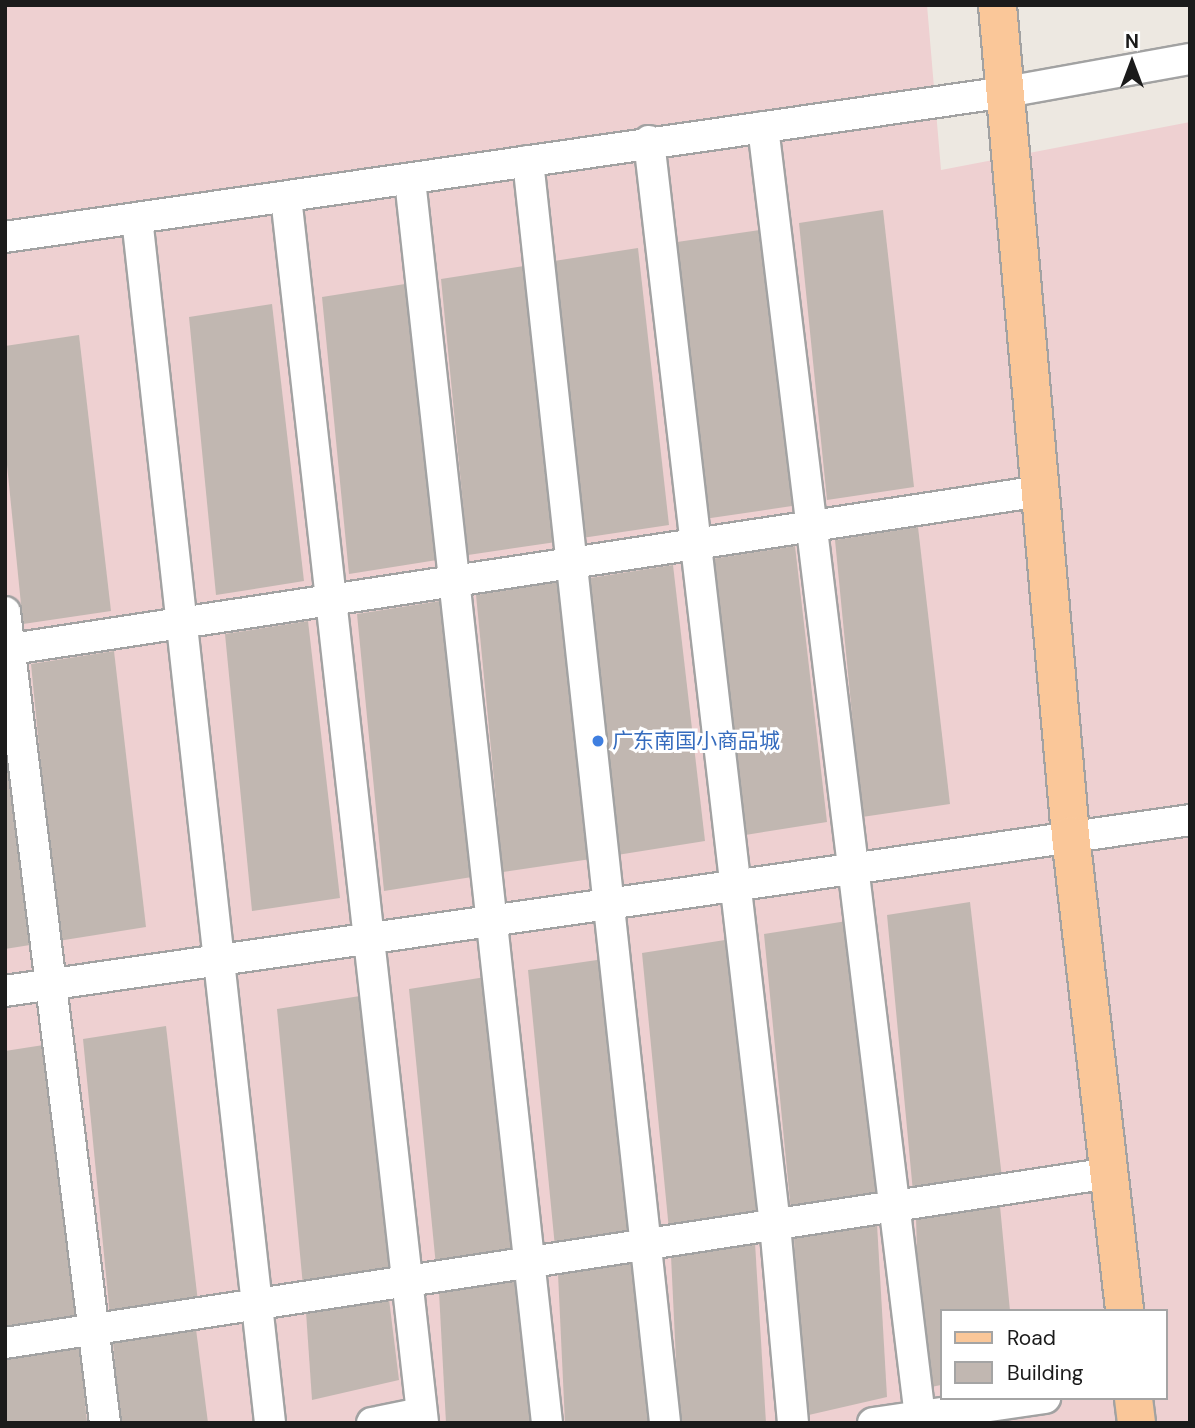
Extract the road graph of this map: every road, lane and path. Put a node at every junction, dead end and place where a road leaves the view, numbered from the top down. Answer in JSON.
{"nodes":[{"id":1,"x":997,"y":5,"type":"edge"},
{"id":2,"x":1190,"y":59,"type":"edge"},
{"id":3,"x":1006,"y":92,"type":"junction"},
{"id":4,"x":763,"y":127,"type":"junction"},
{"id":5,"x":649,"y":141,"type":"junction"},
{"id":6,"x":528,"y":161,"type":"junction"},
{"id":7,"x":410,"y":180,"type":"junction"},
{"id":8,"x":286,"y":197,"type":"junction"},
{"id":9,"x":137,"y":218,"type":"junction"},
{"id":10,"x":5,"y":237,"type":"edge"},
{"id":11,"x":1040,"y":491,"type":"junction"},
{"id":12,"x":811,"y":526,"type":"junction"},
{"id":13,"x":696,"y":545,"type":"junction"},
{"id":14,"x":572,"y":563,"type":"junction"},
{"id":15,"x":454,"y":581,"type":"junction"},
{"id":16,"x":331,"y":600,"type":"junction"},
{"id":17,"x":5,"y":612,"type":"edge"},
{"id":18,"x":182,"y":623,"type":"junction"},
{"id":19,"x":8,"y":650,"type":"edge"},
{"id":20,"x":1190,"y":820,"type":"edge"},
{"id":21,"x":1070,"y":835,"type":"junction"},
{"id":22,"x":853,"y":867,"type":"junction"},
{"id":23,"x":732,"y":885,"type":"junction"},
{"id":24,"x":609,"y":902,"type":"junction"},
{"id":25,"x":492,"y":920,"type":"junction"},
{"id":26,"x":368,"y":938,"type":"junction"},
{"id":27,"x":219,"y":960,"type":"junction"},
{"id":28,"x":51,"y":984,"type":"junction"},
{"id":29,"x":5,"y":991,"type":"edge"},
{"id":30,"x":1110,"y":1173,"type":"junction"},
{"id":31,"x":894,"y":1206,"type":"junction"},
{"id":32,"x":775,"y":1225,"type":"junction"},
{"id":33,"x":646,"y":1244,"type":"junction"},
{"id":34,"x":529,"y":1262,"type":"junction"},
{"id":35,"x":407,"y":1281,"type":"junction"},
{"id":36,"x":257,"y":1304,"type":"junction"},
{"id":37,"x":1124,"y":1309,"type":"edge"},
{"id":38,"x":94,"y":1330,"type":"junction"},
{"id":39,"x":5,"y":1343,"type":"edge"},
{"id":40,"x":1031,"y":1400,"type":"edge"},
{"id":41,"x":1133,"y":1400,"type":"edge"},
{"id":42,"x":920,"y":1416,"type":"junction"},
{"id":43,"x":422,"y":1418,"type":"edge"},
{"id":44,"x":105,"y":1423,"type":"edge"},
{"id":45,"x":270,"y":1423,"type":"edge"},
{"id":46,"x":372,"y":1423,"type":"edge"},
{"id":47,"x":547,"y":1423,"type":"edge"},
{"id":48,"x":665,"y":1423,"type":"edge"},
{"id":49,"x":793,"y":1423,"type":"edge"},
{"id":50,"x":873,"y":1423,"type":"edge"},
{"id":51,"x":1136,"y":1423,"type":"edge"}],
"edges":[{"from":1,"to":3,"type":"main road"},
{"from":2,"to":3,"type":"street"},
{"from":3,"to":4,"type":"street"},
{"from":3,"to":11,"type":"main road"},
{"from":4,"to":5,"type":"street"},
{"from":4,"to":12,"type":"street"},
{"from":5,"to":6,"type":"street"},
{"from":5,"to":13,"type":"street"},
{"from":6,"to":7,"type":"street"},
{"from":6,"to":14,"type":"street"},
{"from":7,"to":8,"type":"street"},
{"from":7,"to":15,"type":"street"},
{"from":8,"to":9,"type":"street"},
{"from":8,"to":16,"type":"street"},
{"from":9,"to":10,"type":"street"},
{"from":9,"to":18,"type":"street"},
{"from":11,"to":12,"type":"street"},
{"from":11,"to":21,"type":"main road"},
{"from":12,"to":13,"type":"street"},
{"from":12,"to":22,"type":"street"},
{"from":13,"to":14,"type":"street"},
{"from":13,"to":23,"type":"street"},
{"from":14,"to":15,"type":"street"},
{"from":14,"to":24,"type":"street"},
{"from":15,"to":16,"type":"street"},
{"from":15,"to":25,"type":"street"},
{"from":16,"to":18,"type":"street"},
{"from":16,"to":26,"type":"street"},
{"from":17,"to":19,"type":"street"},
{"from":18,"to":19,"type":"street"},
{"from":18,"to":27,"type":"street"},
{"from":19,"to":28,"type":"street"},
{"from":20,"to":21,"type":"street"},
{"from":21,"to":22,"type":"street"},
{"from":21,"to":30,"type":"main road"},
{"from":22,"to":23,"type":"street"},
{"from":22,"to":31,"type":"street"},
{"from":23,"to":24,"type":"street"},
{"from":23,"to":32,"type":"street"},
{"from":24,"to":25,"type":"street"},
{"from":24,"to":33,"type":"street"},
{"from":25,"to":26,"type":"street"},
{"from":25,"to":34,"type":"street"},
{"from":26,"to":27,"type":"street"},
{"from":26,"to":35,"type":"street"},
{"from":27,"to":28,"type":"street"},
{"from":27,"to":36,"type":"street"},
{"from":28,"to":29,"type":"street"},
{"from":28,"to":38,"type":"street"},
{"from":30,"to":31,"type":"street"},
{"from":30,"to":37,"type":"main road"},
{"from":31,"to":32,"type":"street"},
{"from":31,"to":42,"type":"street"},
{"from":32,"to":33,"type":"street"},
{"from":32,"to":49,"type":"street"},
{"from":33,"to":34,"type":"street"},
{"from":33,"to":48,"type":"street"},
{"from":34,"to":35,"type":"street"},
{"from":34,"to":47,"type":"street"},
{"from":35,"to":36,"type":"street"},
{"from":35,"to":43,"type":"street"},
{"from":36,"to":38,"type":"street"},
{"from":36,"to":45,"type":"street"},
{"from":38,"to":39,"type":"street"},
{"from":38,"to":44,"type":"street"},
{"from":40,"to":42,"type":"street"},
{"from":41,"to":51,"type":"main road"},
{"from":42,"to":50,"type":"street"},
{"from":43,"to":46,"type":"street"}]}
